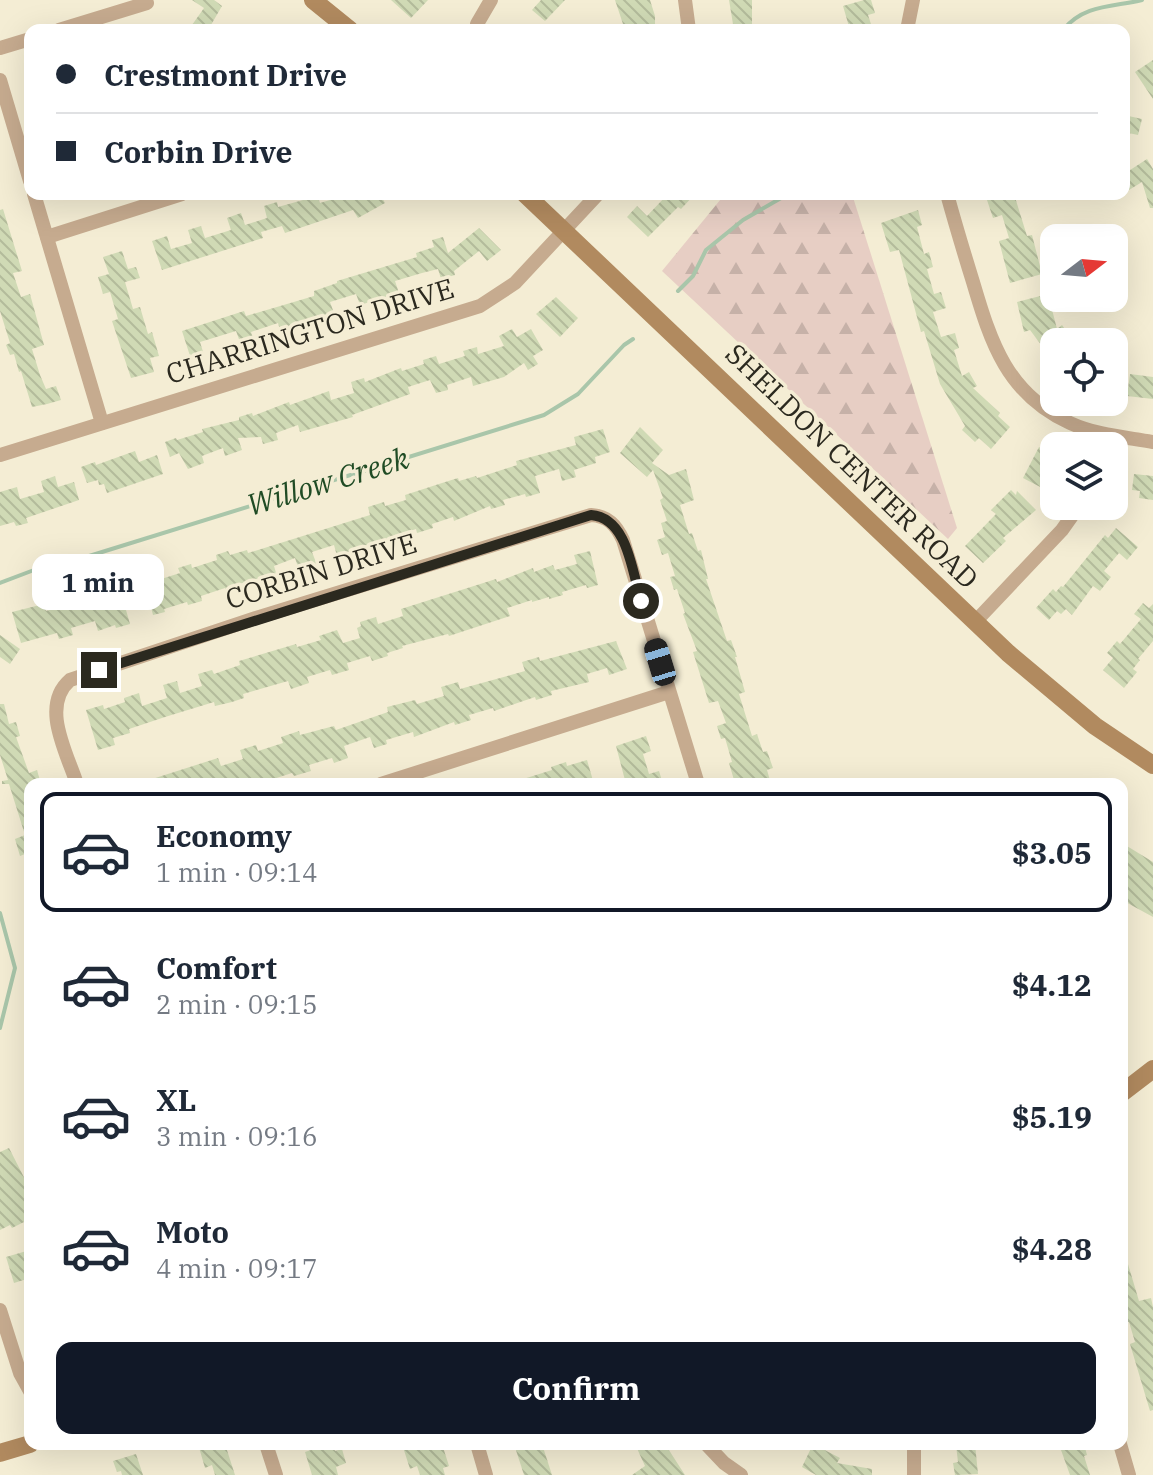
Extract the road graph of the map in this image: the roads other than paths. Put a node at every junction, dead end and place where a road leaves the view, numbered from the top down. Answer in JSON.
{"nodes":[{"id":1,"x":313,"y":0,"type":"edge"},
{"id":2,"x":491,"y":0,"type":"edge"},
{"id":3,"x":685,"y":0,"type":"edge"},
{"id":4,"x":913,"y":0,"type":"edge"},
{"id":5,"x":147,"y":3,"type":"dead end"},
{"id":6,"x":79,"y":24,"type":"edge"},
{"id":7,"x":343,"y":24,"type":"edge"},
{"id":8,"x":477,"y":24,"type":"dead end"},
{"id":9,"x":688,"y":24,"type":"edge"},
{"id":10,"x":908,"y":24,"type":"edge"},
{"id":11,"x":24,"y":41,"type":"edge"},
{"id":12,"x":0,"y":48,"type":"edge"},
{"id":13,"x":0,"y":80,"type":"edge"},
{"id":14,"x":24,"y":161,"type":"edge"},
{"id":15,"x":36,"y":200,"type":"edge"},
{"id":16,"x":163,"y":200,"type":"edge"},
{"id":17,"x":531,"y":200,"type":"edge"},
{"id":18,"x":592,"y":200,"type":"edge"},
{"id":19,"x":949,"y":200,"type":"edge"},
{"id":20,"x":563,"y":231,"type":"junction"},
{"id":21,"x":47,"y":237,"type":"junction"},
{"id":22,"x":102,"y":423,"type":"junction"},
{"id":23,"x":1086,"y":432,"type":"edge"},
{"id":24,"x":1128,"y":441,"type":"edge"},
{"id":25,"x":1153,"y":442,"type":"edge"},
{"id":26,"x":0,"y":455,"type":"edge"},
{"id":27,"x":1069,"y":520,"type":"edge"},
{"id":28,"x":975,"y":622,"type":"junction"},
{"id":29,"x":669,"y":692,"type":"junction"},
{"id":30,"x":1153,"y":765,"type":"edge"},
{"id":31,"x":75,"y":778,"type":"edge"},
{"id":32,"x":400,"y":778,"type":"edge"},
{"id":33,"x":696,"y":778,"type":"edge"},
{"id":34,"x":1153,"y":1069,"type":"edge"},
{"id":35,"x":1128,"y":1088,"type":"edge"},
{"id":36,"x":0,"y":1310,"type":"edge"},
{"id":37,"x":24,"y":1380,"type":"edge"},
{"id":38,"x":24,"y":1446,"type":"edge"},
{"id":39,"x":268,"y":1450,"type":"edge"},
{"id":40,"x":479,"y":1450,"type":"edge"},
{"id":41,"x":712,"y":1450,"type":"edge"},
{"id":42,"x":914,"y":1450,"type":"edge"},
{"id":43,"x":1122,"y":1450,"type":"edge"},
{"id":44,"x":0,"y":1453,"type":"edge"},
{"id":45,"x":276,"y":1475,"type":"edge"},
{"id":46,"x":486,"y":1475,"type":"edge"},
{"id":47,"x":741,"y":1475,"type":"edge"},
{"id":48,"x":914,"y":1475,"type":"edge"},
{"id":49,"x":1129,"y":1475,"type":"edge"}],
"edges":[{"from":1,"to":7,"type":"main road"},
{"from":2,"to":8,"type":"street"},
{"from":3,"to":9,"type":"street"},
{"from":4,"to":10,"type":"street"},
{"from":5,"to":6,"type":"street"},
{"from":11,"to":12,"type":"street"},
{"from":13,"to":14,"type":"street"},
{"from":15,"to":21,"type":"street"},
{"from":16,"to":21,"type":"street"},
{"from":17,"to":20,"type":"main road","name":"SHELDON CENTER ROAD"},
{"from":18,"to":20,"type":"street","name":"CHARRINGTON DRIVE"},
{"from":19,"to":23,"type":"street"},
{"from":20,"to":22,"type":"street","name":"CHARRINGTON DRIVE"},
{"from":20,"to":28,"type":"main road","name":"SHELDON CENTER ROAD"},
{"from":21,"to":22,"type":"street"},
{"from":22,"to":26,"type":"street","name":"CHARRINGTON DRIVE"},
{"from":24,"to":25,"type":"street"},
{"from":27,"to":28,"type":"street"},
{"from":28,"to":30,"type":"main road","name":"SHELDON CENTER ROAD"},
{"from":29,"to":31,"type":"street","name":"CORBIN DRIVE"},
{"from":29,"to":32,"type":"street"},
{"from":29,"to":33,"type":"street"},
{"from":34,"to":35,"type":"main road"},
{"from":36,"to":37,"type":"street"},
{"from":38,"to":44,"type":"main road"},
{"from":39,"to":45,"type":"street"},
{"from":40,"to":46,"type":"street"},
{"from":41,"to":47,"type":"street"},
{"from":42,"to":48,"type":"street"},
{"from":43,"to":49,"type":"street"}]}
